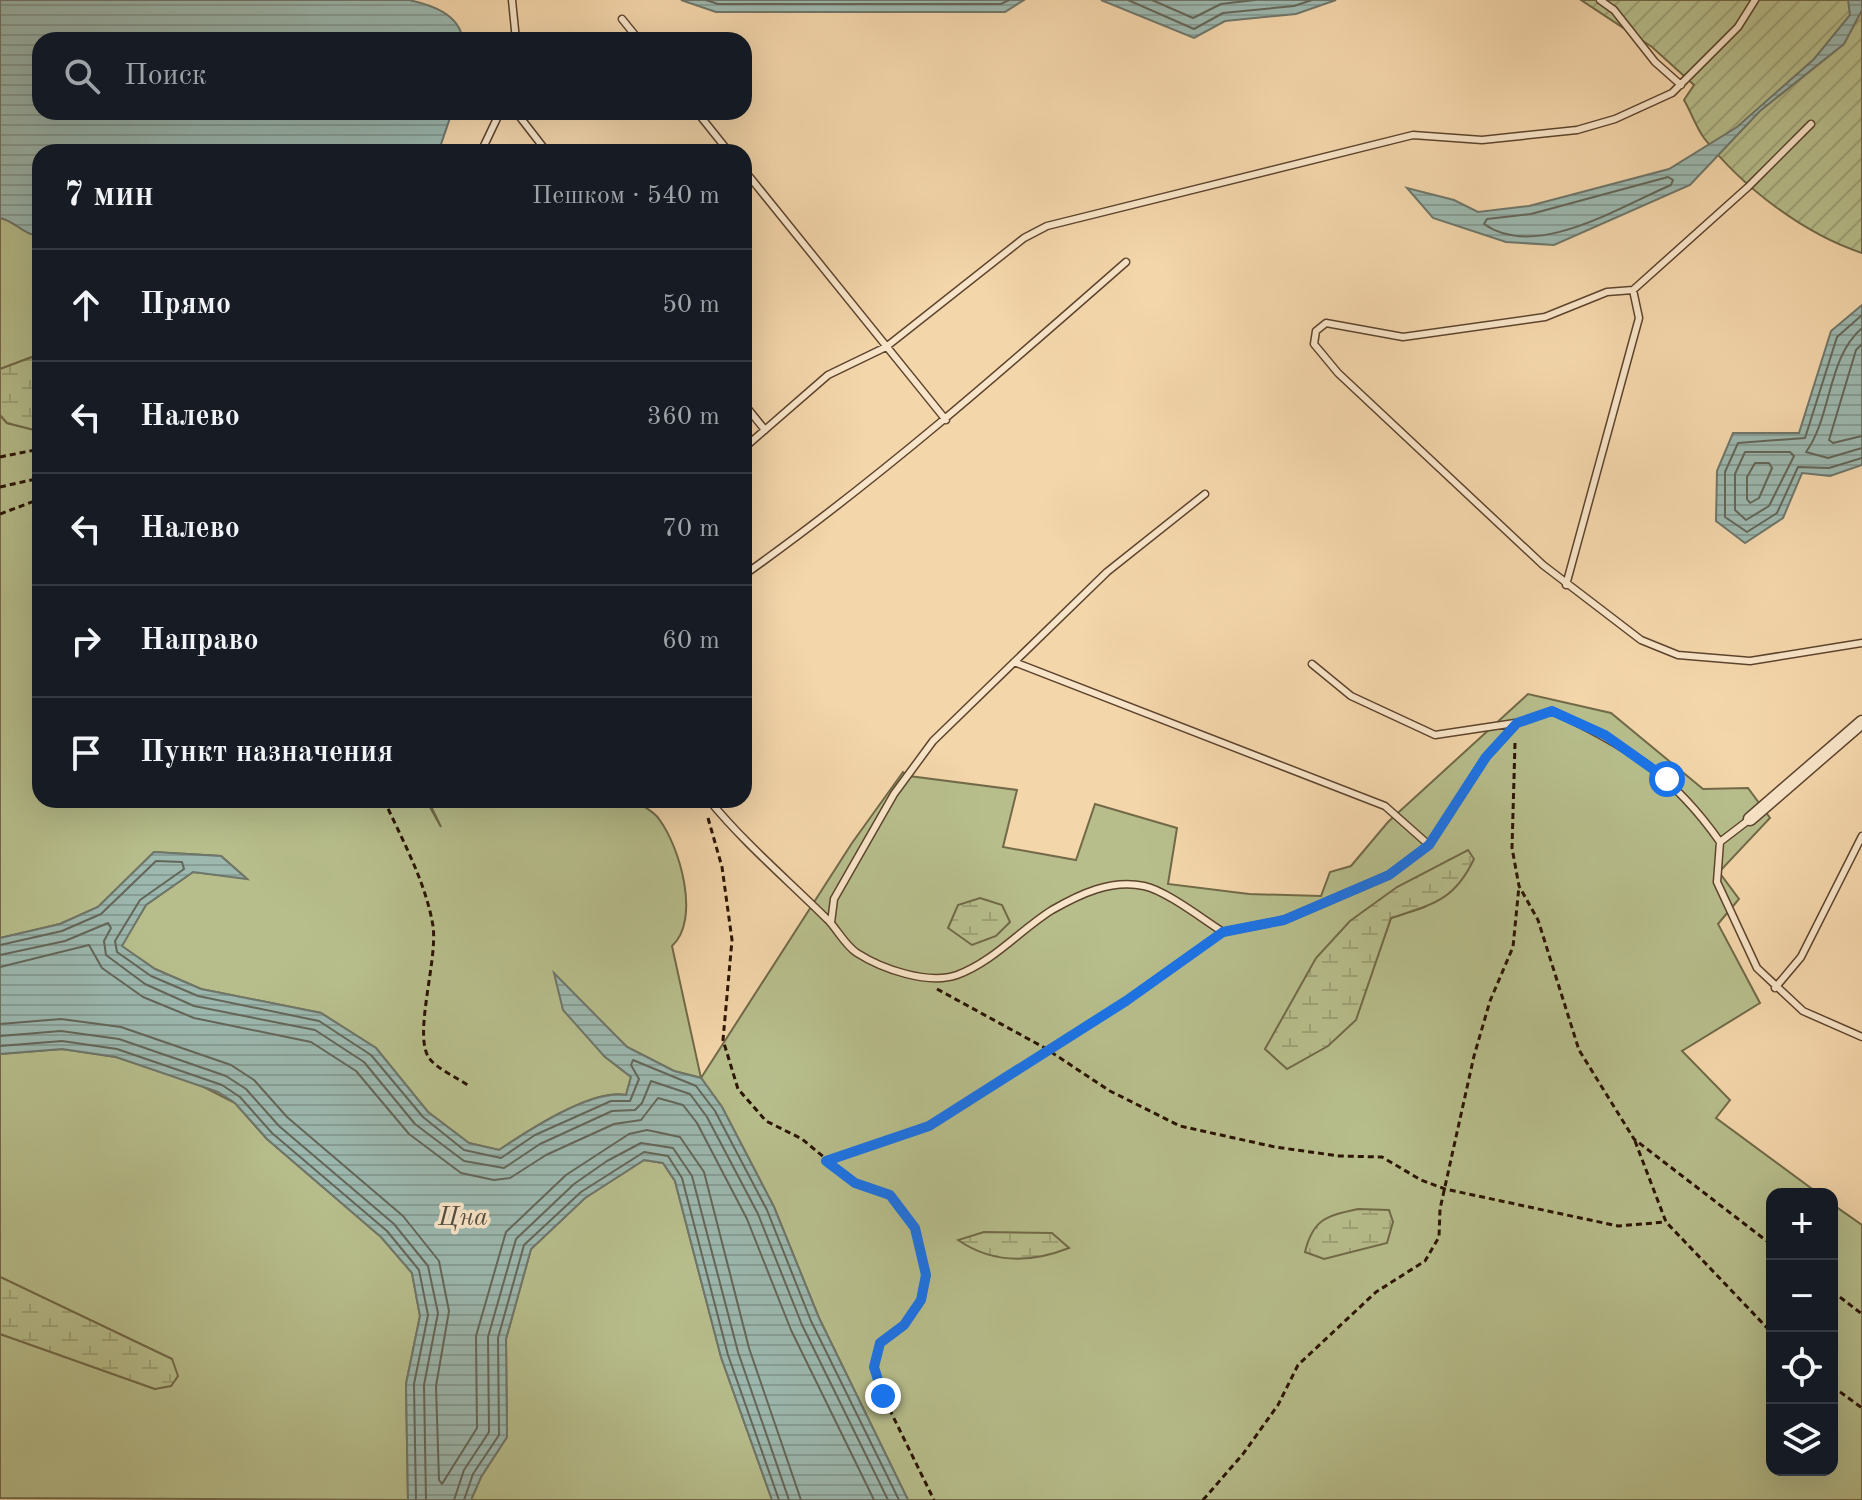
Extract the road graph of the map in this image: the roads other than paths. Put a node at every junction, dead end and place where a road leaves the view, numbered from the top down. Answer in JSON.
{"nodes":[{"id":1,"x":512,"y":0,"type":"edge"},
{"id":2,"x":1600,"y":0,"type":"edge"},
{"id":3,"x":1755,"y":0,"type":"edge"},
{"id":4,"x":622,"y":19,"type":"dead end"},
{"id":5,"x":515,"y":32,"type":"edge"},
{"id":6,"x":633,"y":32,"type":"edge"},
{"id":7,"x":1681,"y":85,"type":"junction"},
{"id":8,"x":496,"y":120,"type":"edge"},
{"id":9,"x":522,"y":120,"type":"edge"},
{"id":10,"x":703,"y":120,"type":"edge"},
{"id":11,"x":1811,"y":124,"type":"dead end"},
{"id":12,"x":485,"y":144,"type":"edge"},
{"id":13,"x":541,"y":144,"type":"edge"},
{"id":14,"x":723,"y":144,"type":"edge"},
{"id":15,"x":752,"y":180,"type":"edge"},
{"id":16,"x":1126,"y":262,"type":"dead end"},
{"id":17,"x":1633,"y":290,"type":"junction"},
{"id":18,"x":886,"y":347,"type":"junction"},
{"id":19,"x":752,"y":414,"type":"edge"},
{"id":20,"x":946,"y":420,"type":"junction"},
{"id":21,"x":765,"y":430,"type":"junction"},
{"id":22,"x":752,"y":441,"type":"edge"},
{"id":23,"x":1205,"y":494,"type":"dead end"},
{"id":24,"x":752,"y":569,"type":"edge"},
{"id":25,"x":1566,"y":585,"type":"junction"},
{"id":26,"x":1862,"y":643,"type":"edge"},
{"id":27,"x":1014,"y":662,"type":"junction"},
{"id":28,"x":1312,"y":664,"type":"dead end"},
{"id":29,"x":1862,"y":722,"type":"edge"},
{"id":30,"x":1517,"y":723,"type":"junction"},
{"id":31,"x":716,"y":808,"type":"edge"},
{"id":32,"x":1750,"y":819,"type":"joint"},
{"id":33,"x":1861,"y":840,"type":"edge"},
{"id":34,"x":1720,"y":842,"type":"junction"},
{"id":35,"x":1429,"y":845,"type":"junction"},
{"id":36,"x":831,"y":923,"type":"junction"},
{"id":37,"x":1775,"y":988,"type":"junction"},
{"id":38,"x":1862,"y":1037,"type":"edge"}],
"edges":[{"from":1,"to":5,"type":"lane"},
{"from":2,"to":7,"type":"lane"},
{"from":3,"to":7,"type":"lane"},
{"from":4,"to":6,"type":"lane"},
{"from":7,"to":18,"type":"lane"},
{"from":8,"to":12,"type":"lane"},
{"from":9,"to":13,"type":"lane"},
{"from":10,"to":14,"type":"lane"},
{"from":11,"to":17,"type":"lane"},
{"from":15,"to":18,"type":"lane"},
{"from":16,"to":20,"type":"lane"},
{"from":17,"to":25,"type":"lane"},
{"from":17,"to":25,"type":"lane"},
{"from":18,"to":20,"type":"lane"},
{"from":18,"to":21,"type":"lane"},
{"from":19,"to":21,"type":"lane"},
{"from":20,"to":24,"type":"lane"},
{"from":21,"to":22,"type":"lane"},
{"from":23,"to":27,"type":"lane"},
{"from":25,"to":26,"type":"lane"},
{"from":27,"to":35,"type":"lane"},
{"from":27,"to":36,"type":"lane"},
{"from":28,"to":30,"type":"lane"},
{"from":29,"to":32,"type":"street"},
{"from":30,"to":34,"type":"lane"},
{"from":30,"to":35,"type":"lane"},
{"from":31,"to":36,"type":"lane"},
{"from":32,"to":34,"type":"lane"},
{"from":33,"to":37,"type":"lane"},
{"from":34,"to":37,"type":"lane"},
{"from":35,"to":36,"type":"lane"},
{"from":37,"to":38,"type":"lane"}]}
